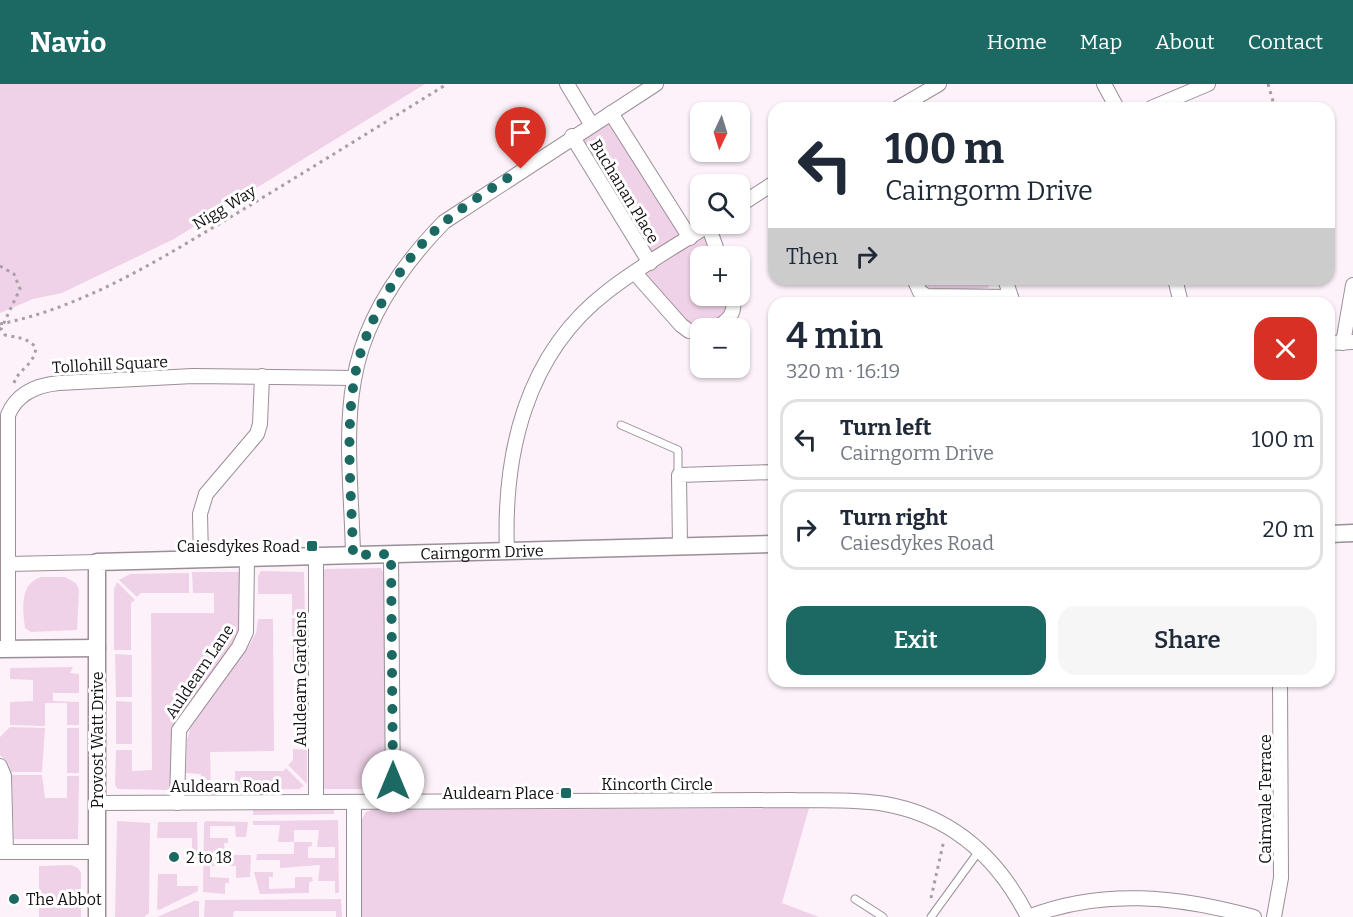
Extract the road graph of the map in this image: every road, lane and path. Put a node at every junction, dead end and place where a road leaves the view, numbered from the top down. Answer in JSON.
{"nodes":[{"id":1,"x":447,"y":84,"type":"edge"},
{"id":2,"x":567,"y":84,"type":"edge"},
{"id":3,"x":656,"y":84,"type":"edge"},
{"id":4,"x":939,"y":84,"type":"edge"},
{"id":5,"x":1104,"y":84,"type":"edge"},
{"id":6,"x":1208,"y":84,"type":"edge"},
{"id":7,"x":1268,"y":84,"type":"edge"},
{"id":8,"x":921,"y":102,"type":"edge"},
{"id":9,"x":1114,"y":102,"type":"edge"},
{"id":10,"x":1165,"y":102,"type":"edge"},
{"id":11,"x":1273,"y":102,"type":"edge"},
{"id":12,"x":611,"y":113,"type":"junction"},
{"id":13,"x":591,"y":124,"type":"junction"},
{"id":14,"x":572,"y":136,"type":"junction"},
{"id":15,"x":768,"y":187,"type":"edge"},
{"id":16,"x":750,"y":199,"type":"edge"},
{"id":17,"x":695,"y":234,"type":"edge"},
{"id":18,"x":690,"y":238,"type":"junction"},
{"id":19,"x":650,"y":263,"type":"junction"},
{"id":20,"x":0,"y":266,"type":"edge"},
{"id":21,"x":635,"y":273,"type":"junction"},
{"id":22,"x":917,"y":285,"type":"edge"},
{"id":23,"x":1353,"y":285,"type":"edge"},
{"id":24,"x":948,"y":297,"type":"edge"},
{"id":25,"x":1,"y":324,"type":"edge"},
{"id":26,"x":690,"y":331,"type":"edge"},
{"id":27,"x":1342,"y":343,"type":"edge"},
{"id":28,"x":262,"y":376,"type":"junction"},
{"id":29,"x":354,"y":378,"type":"junction"},
{"id":30,"x":12,"y":403,"type":"junction"},
{"id":31,"x":621,"y":425,"type":"dead end"},
{"id":32,"x":768,"y":472,"type":"edge"},
{"id":33,"x":678,"y":475,"type":"junction"},
{"id":34,"x":4,"y":481,"type":"edge"},
{"id":35,"x":1353,"y":533,"type":"edge"},
{"id":36,"x":1335,"y":534,"type":"edge"},
{"id":37,"x":768,"y":544,"type":"edge"},
{"id":38,"x":680,"y":546,"type":"junction"},
{"id":39,"x":507,"y":552,"type":"junction"},
{"id":40,"x":391,"y":554,"type":"junction"},
{"id":41,"x":353,"y":555,"type":"junction"},
{"id":42,"x":316,"y":556,"type":"junction"},
{"id":43,"x":201,"y":558,"type":"junction"},
{"id":44,"x":247,"y":558,"type":"junction"},
{"id":45,"x":97,"y":562,"type":"junction"},
{"id":46,"x":9,"y":564,"type":"junction"},
{"id":47,"x":97,"y":648,"type":"junction"},
{"id":48,"x":4,"y":649,"type":"edge"},
{"id":49,"x":1280,"y":687,"type":"edge"},
{"id":50,"x":0,"y":766,"type":"edge"},
{"id":51,"x":393,"y":801,"type":"junction"},
{"id":52,"x":316,"y":802,"type":"junction"},
{"id":53,"x":354,"y":802,"type":"junction"},
{"id":54,"x":97,"y":803,"type":"junction"},
{"id":55,"x":177,"y":803,"type":"junction"},
{"id":56,"x":947,"y":826,"type":"junction"},
{"id":57,"x":980,"y":849,"type":"junction"},
{"id":58,"x":3,"y":852,"type":"edge"},
{"id":59,"x":97,"y":852,"type":"junction"},
{"id":60,"x":855,"y":899,"type":"dead end"},
{"id":61,"x":938,"y":907,"type":"junction"},
{"id":62,"x":1223,"y":913,"type":"edge"},
{"id":63,"x":97,"y":917,"type":"edge"},
{"id":64,"x":354,"y":917,"type":"edge"},
{"id":65,"x":883,"y":917,"type":"edge"},
{"id":66,"x":931,"y":917,"type":"edge"},
{"id":67,"x":1028,"y":917,"type":"edge"},
{"id":68,"x":1254,"y":917,"type":"edge"},
{"id":69,"x":1274,"y":917,"type":"edge"}],
"edges":[{"from":1,"to":25,"type":"path","name":"Nigg Way"},
{"from":2,"to":13,"type":"street"},
{"from":3,"to":12,"type":"street"},
{"from":4,"to":8,"type":"street"},
{"from":5,"to":9,"type":"street"},
{"from":6,"to":10,"type":"street"},
{"from":7,"to":11,"type":"path"},
{"from":12,"to":13,"type":"street"},
{"from":12,"to":18,"type":"street"},
{"from":13,"to":14,"type":"street"},
{"from":14,"to":19,"type":"street","name":"Buchanan Place"},
{"from":14,"to":29,"type":"street"},
{"from":15,"to":16,"type":"street"},
{"from":17,"to":18,"type":"street"},
{"from":18,"to":19,"type":"street"},
{"from":19,"to":21,"type":"street"},
{"from":20,"to":25,"type":"path"},
{"from":21,"to":26,"type":"street"},
{"from":21,"to":39,"type":"street"},
{"from":22,"to":24,"type":"street"},
{"from":23,"to":27,"type":"street"},
{"from":25,"to":30,"type":"path"},
{"from":28,"to":29,"type":"street","name":"Tollohill Square"},
{"from":28,"to":30,"type":"street","name":"Tollohill Square"},
{"from":28,"to":43,"type":"street"},
{"from":29,"to":41,"type":"street"},
{"from":30,"to":34,"type":"street"},
{"from":31,"to":33,"type":"lane"},
{"from":32,"to":33,"type":"street"},
{"from":33,"to":38,"type":"street"},
{"from":34,"to":46,"type":"street"},
{"from":35,"to":36,"type":"street"},
{"from":37,"to":38,"type":"street","name":"Cairngorm Drive"},
{"from":38,"to":39,"type":"street","name":"Cairngorm Drive"},
{"from":39,"to":40,"type":"street","name":"Cairngorm Drive"},
{"from":40,"to":41,"type":"street","name":"Cairngorm Drive"},
{"from":40,"to":51,"type":"street"},
{"from":41,"to":42,"type":"street","name":"Cairngorm Drive"},
{"from":42,"to":44,"type":"street","name":"Cairngorm Drive"},
{"from":42,"to":52,"type":"street","name":"Auldearn Gardens"},
{"from":43,"to":44,"type":"street","name":"Cairngorm Drive"},
{"from":43,"to":45,"type":"street","name":"Cairngorm Drive"},
{"from":44,"to":55,"type":"street","name":"Auldearn Lane"},
{"from":45,"to":46,"type":"street","name":"Cairngorm Drive"},
{"from":45,"to":47,"type":"street","name":"Provost Watt Drive"},
{"from":46,"to":48,"type":"street"},
{"from":47,"to":48,"type":"street"},
{"from":47,"to":54,"type":"street","name":"Provost Watt Drive"},
{"from":49,"to":69,"type":"street","name":"Cairnvale Terrace"},
{"from":50,"to":58,"type":"street"},
{"from":51,"to":53,"type":"street","name":"Kincorth Circle"},
{"from":51,"to":56,"type":"street","name":"Kincorth Circle"},
{"from":52,"to":53,"type":"street","name":"Auldearn Road"},
{"from":52,"to":55,"type":"street","name":"Auldearn Road"},
{"from":53,"to":64,"type":"street"},
{"from":54,"to":55,"type":"street","name":"Auldearn Road"},
{"from":54,"to":59,"type":"street","name":"Provost Watt Drive"},
{"from":56,"to":57,"type":"street","name":"Kincorth Circle"},
{"from":56,"to":61,"type":"path"},
{"from":57,"to":61,"type":"lane"},
{"from":57,"to":67,"type":"street","name":"Kincorth Circle"},
{"from":58,"to":59,"type":"street"},
{"from":59,"to":63,"type":"street","name":"Provost Watt Drive"},
{"from":60,"to":65,"type":"lane"},
{"from":61,"to":66,"type":"lane"},
{"from":62,"to":67,"type":"street"},
{"from":62,"to":68,"type":"street"}]}
